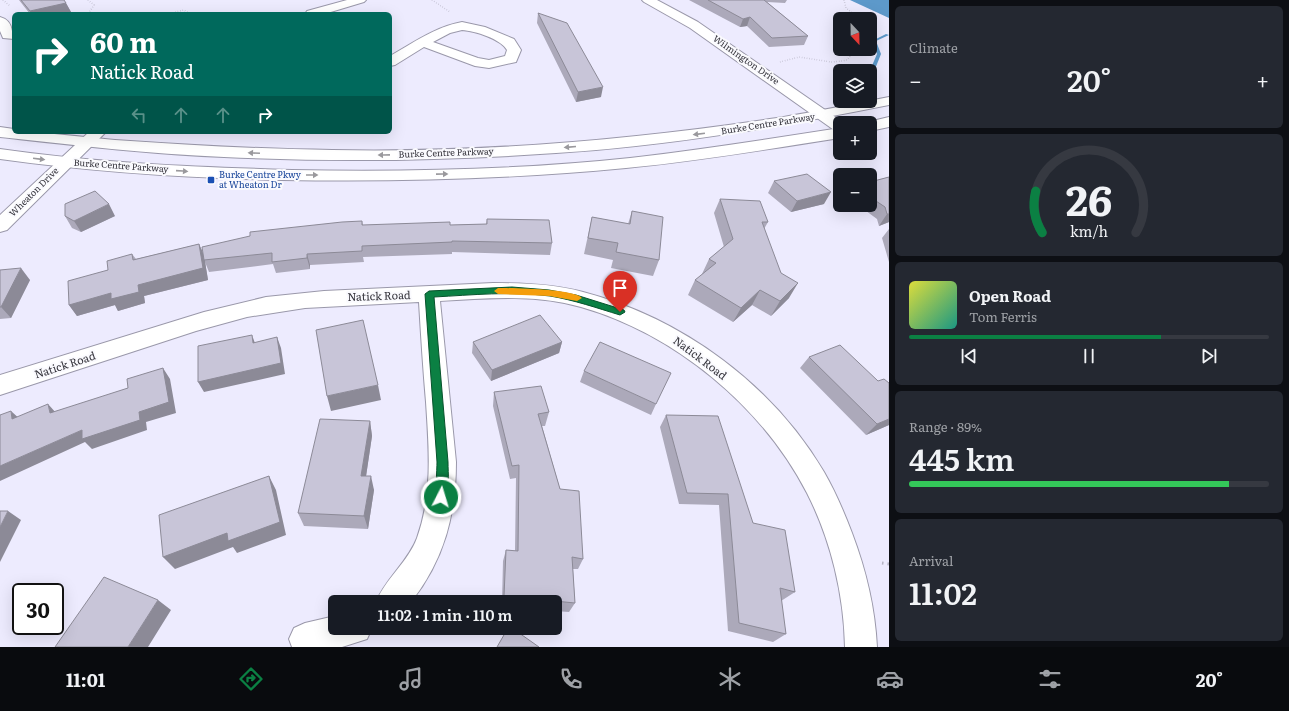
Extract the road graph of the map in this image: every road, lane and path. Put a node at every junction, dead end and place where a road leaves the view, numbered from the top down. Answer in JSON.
{"nodes":[{"id":1,"x":88,"y":0,"type":"edge"},
{"id":2,"x":360,"y":0,"type":"edge"},
{"id":3,"x":648,"y":0,"type":"edge"},
{"id":4,"x":844,"y":0,"type":"edge"},
{"id":5,"x":90,"y":12,"type":"edge"},
{"id":6,"x":176,"y":12,"type":"edge"},
{"id":7,"x":187,"y":12,"type":"edge"},
{"id":8,"x":319,"y":12,"type":"edge"},
{"id":9,"x":851,"y":12,"type":"edge"},
{"id":10,"x":0,"y":21,"type":"edge"},
{"id":11,"x":12,"y":35,"type":"edge"},
{"id":12,"x":424,"y":43,"type":"junction"},
{"id":13,"x":850,"y":56,"type":"edge"},
{"id":14,"x":392,"y":61,"type":"edge"},
{"id":15,"x":756,"y":66,"type":"junction"},
{"id":16,"x":889,"y":102,"type":"edge"},
{"id":17,"x":823,"y":115,"type":"junction"},
{"id":18,"x":833,"y":122,"type":"edge"},
{"id":19,"x":889,"y":122,"type":"edge"},
{"id":20,"x":877,"y":125,"type":"edge"},
{"id":21,"x":0,"y":132,"type":"edge"},
{"id":22,"x":12,"y":133,"type":"edge"},
{"id":23,"x":37,"y":134,"type":"edge"},
{"id":24,"x":833,"y":134,"type":"edge"},
{"id":25,"x":92,"y":137,"type":"edge"},
{"id":26,"x":0,"y":154,"type":"edge"},
{"id":27,"x":64,"y":162,"type":"junction"},
{"id":28,"x":0,"y":226,"type":"edge"},
{"id":29,"x":429,"y":294,"type":"junction"},
{"id":30,"x":0,"y":386,"type":"edge"},
{"id":31,"x":882,"y":563,"type":"dead end"},
{"id":32,"x":889,"y":564,"type":"edge"},
{"id":33,"x":397,"y":595,"type":"edge"},
{"id":34,"x":328,"y":634,"type":"edge"},
{"id":35,"x":304,"y":639,"type":"dead end"},
{"id":36,"x":861,"y":647,"type":"edge"}],
"edges":[{"from":1,"to":5,"type":"path"},
{"from":2,"to":8,"type":"street"},
{"from":3,"to":15,"type":"street","name":"Wilmington Drive"},
{"from":4,"to":9,"type":"path"},
{"from":6,"to":7,"type":"path"},
{"from":10,"to":11,"type":"street"},
{"from":12,"to":12,"type":"street"},
{"from":12,"to":14,"type":"street"},
{"from":13,"to":15,"type":"path"},
{"from":15,"to":17,"type":"street","name":"Wilmington Drive"},
{"from":16,"to":17,"type":"street","name":"Burke Centre Parkway"},
{"from":17,"to":18,"type":"street","name":"Wilmington Drive"},
{"from":17,"to":25,"type":"street","name":"Burke Centre Parkway","one_way":true},
{"from":19,"to":20,"type":"street"},
{"from":21,"to":22,"type":"street","name":"Burke Centre Parkway"},
{"from":23,"to":25,"type":"street","name":"Burke Centre Parkway"},
{"from":27,"to":24,"type":"street","name":"Burke Centre Parkway","one_way":true},
{"from":25,"to":27,"type":"street","name":"Wheaton Drive"},
{"from":26,"to":27,"type":"street","name":"Burke Centre Parkway","one_way":true},
{"from":27,"to":28,"type":"street","name":"Wheaton Drive"},
{"from":29,"to":30,"type":"street","name":"Natick Road"},
{"from":29,"to":33,"type":"street"},
{"from":29,"to":36,"type":"street","name":"Natick Road"},
{"from":31,"to":32,"type":"path"},
{"from":34,"to":35,"type":"street"}]}
